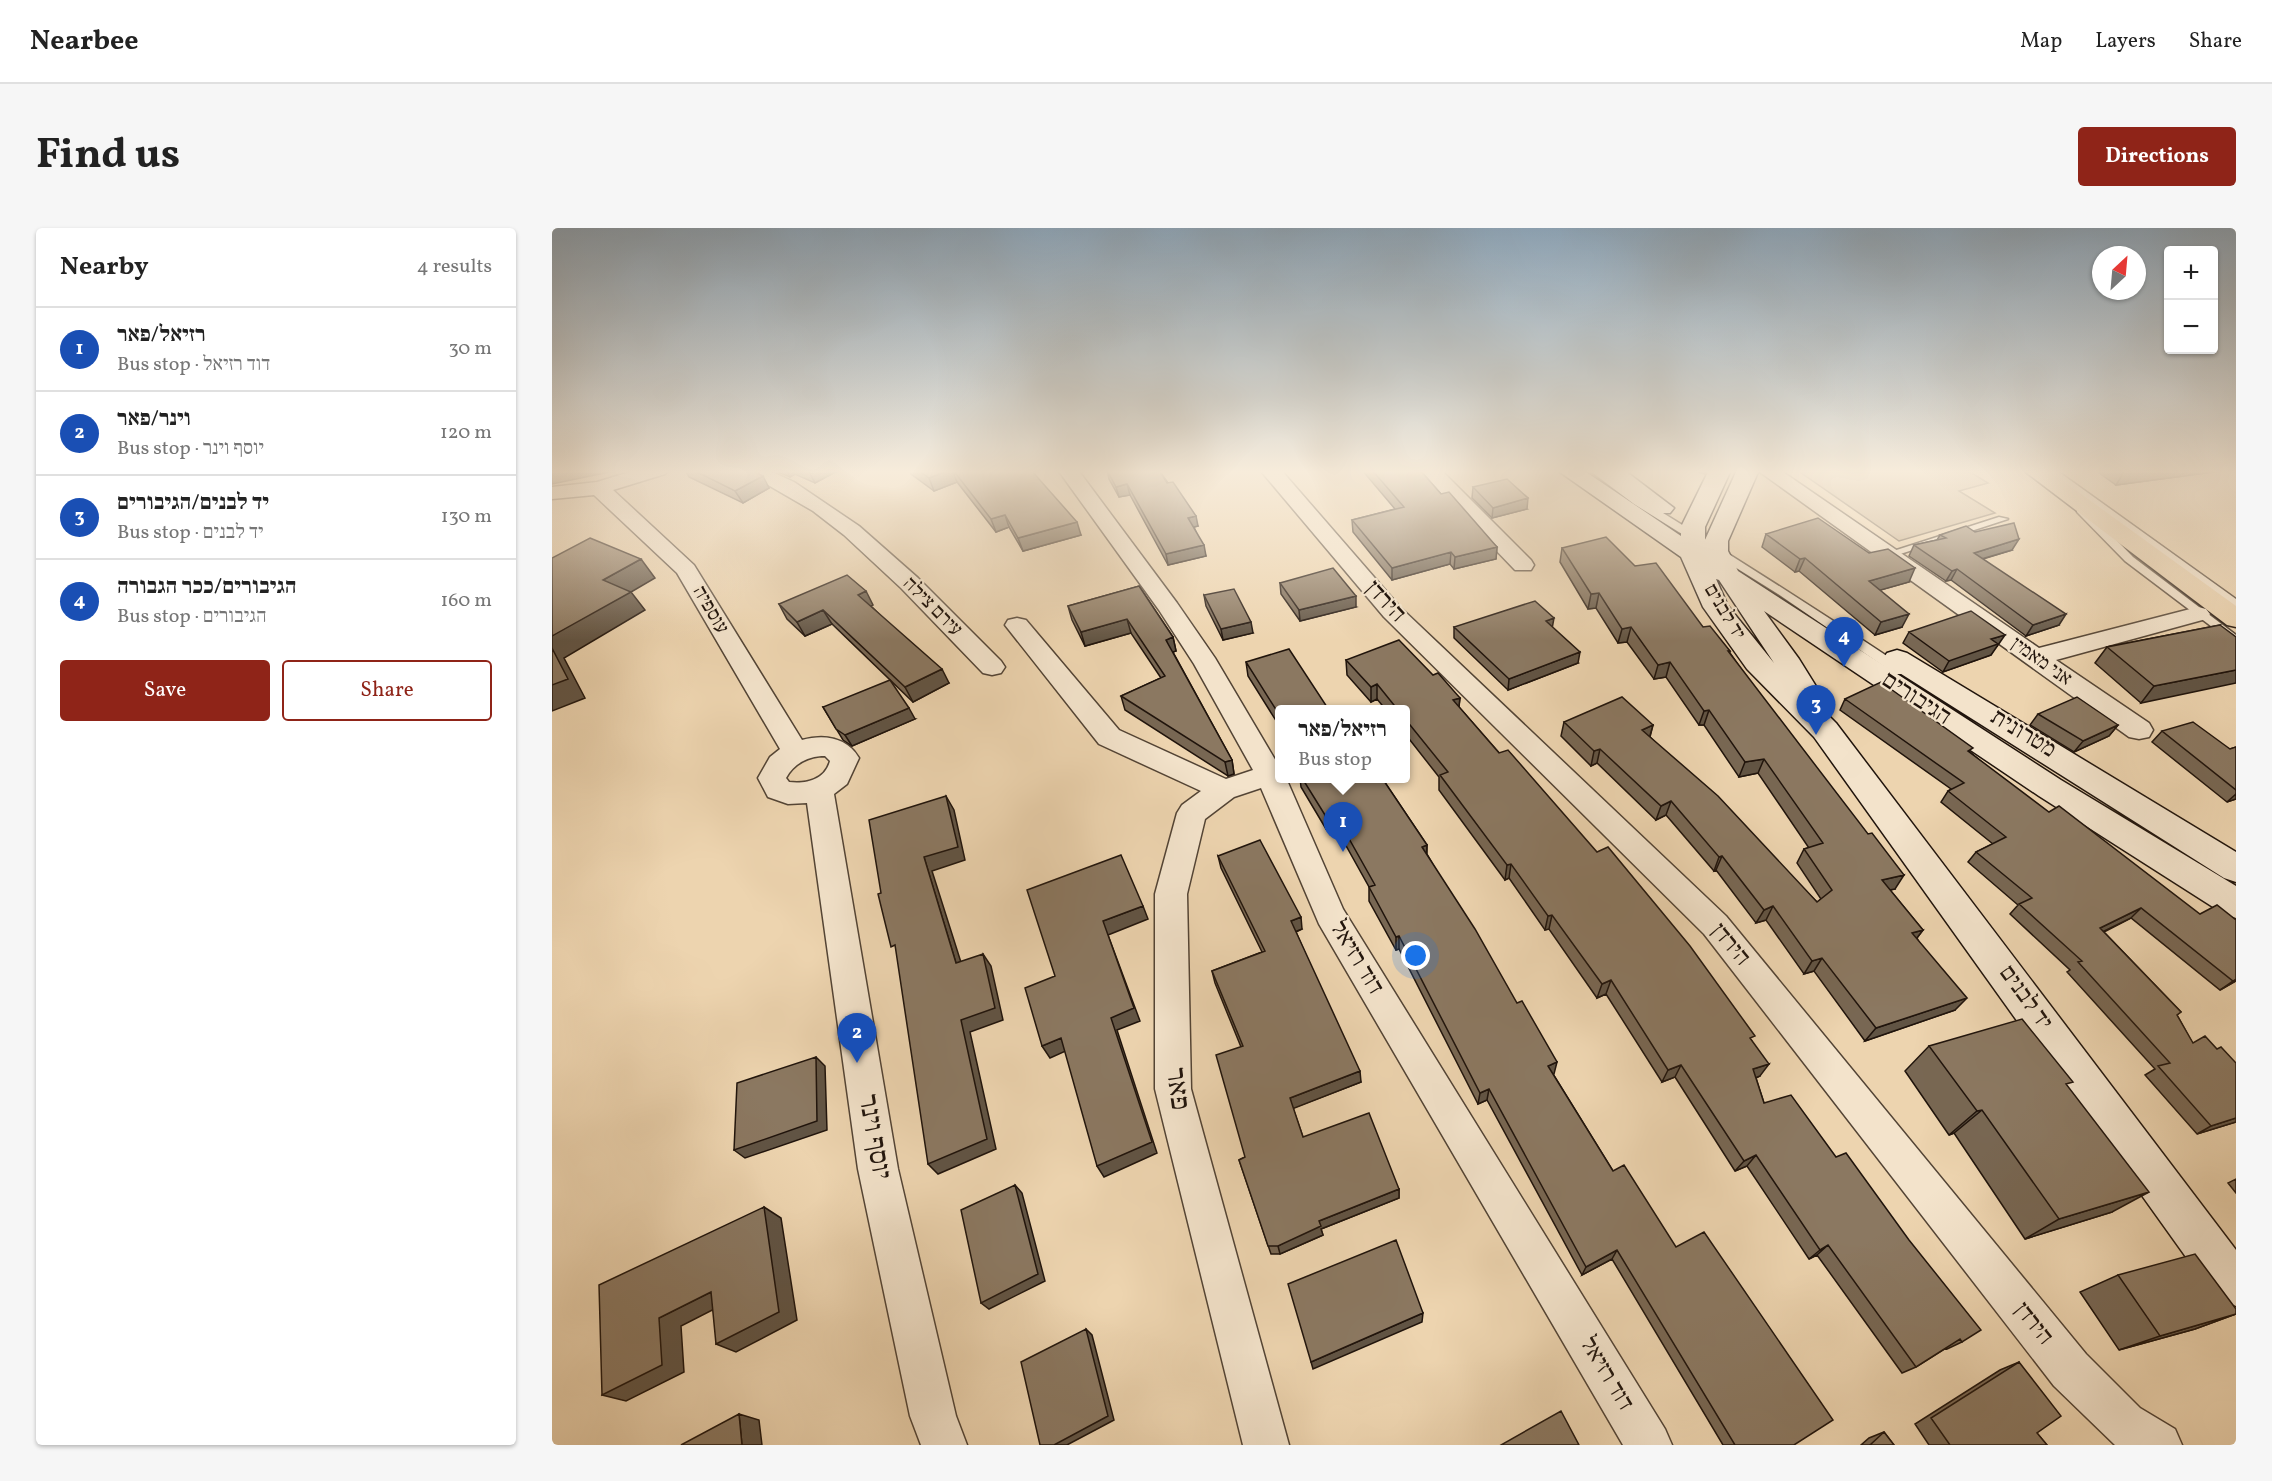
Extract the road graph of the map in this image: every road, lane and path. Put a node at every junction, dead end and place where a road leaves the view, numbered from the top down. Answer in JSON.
{"nodes":[{"id":1,"x":640,"y":527,"type":"edge"},
{"id":2,"x":847,"y":527,"type":"edge"},
{"id":3,"x":1109,"y":527,"type":"edge"},
{"id":4,"x":1319,"y":527,"type":"edge"},
{"id":5,"x":1485,"y":527,"type":"edge"},
{"id":6,"x":1667,"y":527,"type":"edge"},
{"id":7,"x":1667,"y":527,"type":"edge"},
{"id":8,"x":1675,"y":527,"type":"edge"},
{"id":9,"x":1679,"y":527,"type":"edge"},
{"id":10,"x":1706,"y":527,"type":"edge"},
{"id":11,"x":1718,"y":527,"type":"edge"},
{"id":12,"x":1847,"y":527,"type":"edge"},
{"id":13,"x":1978,"y":527,"type":"edge"},
{"id":14,"x":2098,"y":527,"type":"edge"},
{"id":15,"x":2115,"y":527,"type":"edge"},
{"id":16,"x":2122,"y":527,"type":"edge"},
{"id":17,"x":1706,"y":549,"type":"junction"},
{"id":18,"x":1887,"y":555,"type":"junction"},
{"id":19,"x":1523,"y":565,"type":"dead end"},
{"id":20,"x":2236,"y":605,"type":"edge"},
{"id":21,"x":2198,"y":614,"type":"junction"},
{"id":22,"x":2236,"y":619,"type":"edge"},
{"id":23,"x":1017,"y":625,"type":"dead end"},
{"id":24,"x":2236,"y":641,"type":"edge"},
{"id":25,"x":2035,"y":657,"type":"junction"},
{"id":26,"x":992,"y":667,"type":"dead end"},
{"id":27,"x":1825,"y":730,"type":"junction"},
{"id":28,"x":2139,"y":730,"type":"dead end"},
{"id":29,"x":796,"y":753,"type":"junction"},
{"id":30,"x":1270,"y":775,"type":"junction"},
{"id":31,"x":819,"y":789,"type":"junction"},
{"id":32,"x":1224,"y":790,"type":"junction"},
{"id":33,"x":2236,"y":869,"type":"edge"},
{"id":34,"x":2236,"y":881,"type":"edge"},
{"id":35,"x":2236,"y":891,"type":"edge"},
{"id":36,"x":2236,"y":904,"type":"edge"},
{"id":37,"x":2231,"y":1287,"type":"edge"},
{"id":38,"x":944,"y":1445,"type":"edge"},
{"id":39,"x":1266,"y":1445,"type":"edge"},
{"id":40,"x":1649,"y":1445,"type":"edge"},
{"id":41,"x":2159,"y":1445,"type":"edge"}],
"edges":[{"from":1,"to":29,"type":"street","name":"עוספיה"},
{"from":2,"to":26,"type":"street","name":"עירם צילה"},
{"from":3,"to":30,"type":"street","name":"דוד רזיאל"},
{"from":4,"to":41,"type":"street","name":"הירדן"},
{"from":5,"to":19,"type":"street"},
{"from":6,"to":17,"type":"street","name":"הגיבורים"},
{"from":7,"to":17,"type":"lane","name":"מטרונית"},
{"from":8,"to":17,"type":"lane","name":"מטרונית"},
{"from":9,"to":17,"type":"street","name":"הגיבורים"},
{"from":10,"to":17,"type":"street"},
{"from":11,"to":17,"type":"street"},
{"from":12,"to":18,"type":"street","name":"אני מאמין"},
{"from":13,"to":18,"type":"lane"},
{"from":14,"to":21,"type":"lane"},
{"from":15,"to":22,"type":"highway"},
{"from":16,"to":20,"type":"lane"},
{"from":17,"to":27,"type":"street","name":"יד לבנים"},
{"from":17,"to":27,"type":"street","name":"יד לבנים"},
{"from":17,"to":33,"type":"street","name":"הגיבורים"},
{"from":17,"to":34,"type":"lane","name":"מטרונית"},
{"from":17,"to":35,"type":"lane","name":"מטרונית"},
{"from":17,"to":36,"type":"street","name":"הגיבורים"},
{"from":18,"to":25,"type":"street","name":"אני מאמין"},
{"from":21,"to":24,"type":"lane"},
{"from":21,"to":25,"type":"street"},
{"from":23,"to":32,"type":"street"},
{"from":25,"to":28,"type":"street","name":"אני מאמין"},
{"from":27,"to":37,"type":"street","name":"יד לבנים"},
{"from":29,"to":31,"type":"street"},
{"from":29,"to":31,"type":"street"},
{"from":30,"to":32,"type":"street","name":"פאר"},
{"from":30,"to":40,"type":"street","name":"דוד רזיאל"},
{"from":31,"to":38,"type":"street","name":"יוסף וינר"},
{"from":32,"to":39,"type":"street","name":"פאר"}]}
